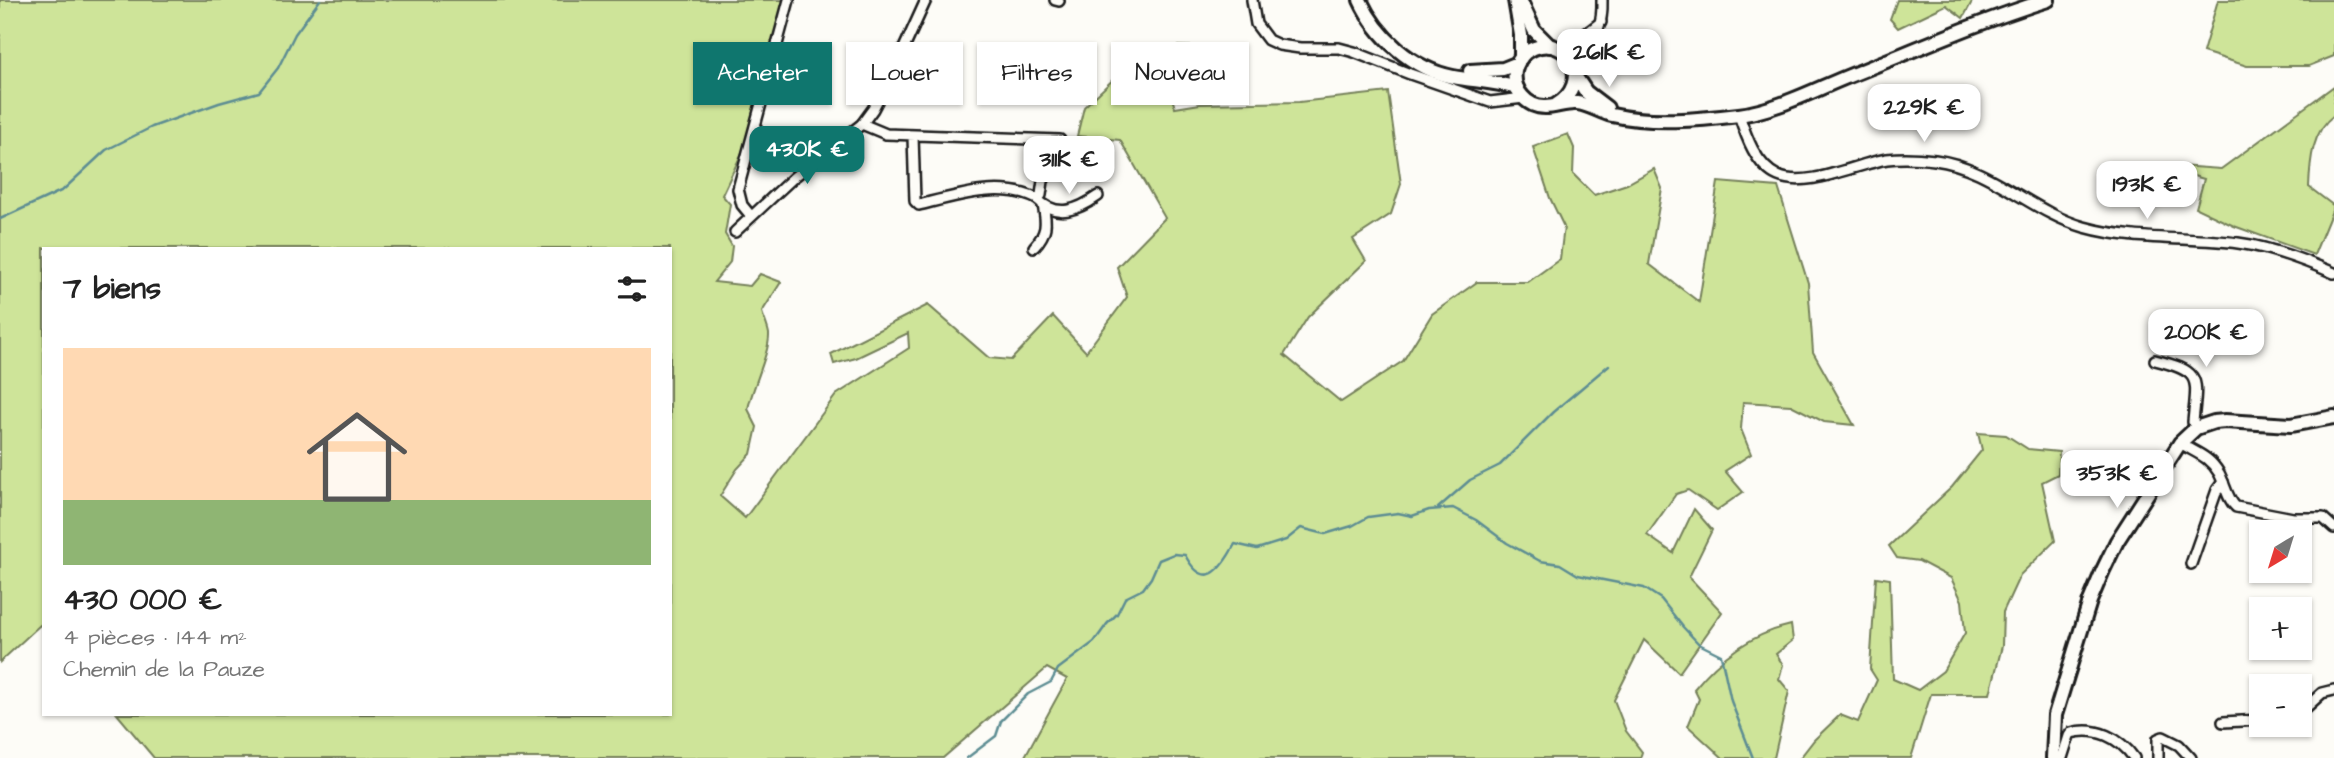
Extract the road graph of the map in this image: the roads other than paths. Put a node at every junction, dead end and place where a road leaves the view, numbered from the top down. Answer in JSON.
{"nodes":[{"id":1,"x":789,"y":0,"type":"edge"},
{"id":2,"x":926,"y":0,"type":"edge"},
{"id":3,"x":1252,"y":0,"type":"edge"},
{"id":4,"x":1360,"y":0,"type":"edge"},
{"id":5,"x":1518,"y":0,"type":"edge"},
{"id":6,"x":1602,"y":0,"type":"edge"},
{"id":7,"x":2048,"y":0,"type":"edge"},
{"id":8,"x":1602,"y":20,"type":"junction"},
{"id":9,"x":1554,"y":47,"type":"junction"},
{"id":10,"x":1519,"y":60,"type":"junction"},
{"id":11,"x":1433,"y":70,"type":"junction"},
{"id":12,"x":1575,"y":72,"type":"junction"},
{"id":13,"x":1520,"y":93,"type":"junction"},
{"id":14,"x":1556,"y":105,"type":"junction"},
{"id":15,"x":1739,"y":115,"type":"junction"},
{"id":16,"x":1626,"y":117,"type":"junction"},
{"id":17,"x":862,"y":124,"type":"junction"},
{"id":18,"x":913,"y":136,"type":"junction"},
{"id":19,"x":1098,"y":196,"type":"dead end"},
{"id":20,"x":1040,"y":202,"type":"junction"},
{"id":21,"x":751,"y":216,"type":"junction"},
{"id":22,"x":735,"y":232,"type":"dead end"},
{"id":23,"x":1034,"y":247,"type":"dead end"},
{"id":24,"x":2334,"y":273,"type":"edge"},
{"id":25,"x":2155,"y":359,"type":"dead end"},
{"id":26,"x":2334,"y":417,"type":"edge"},
{"id":27,"x":2196,"y":428,"type":"junction"},
{"id":28,"x":2180,"y":443,"type":"junction"},
{"id":29,"x":2223,"y":482,"type":"junction"},
{"id":30,"x":2334,"y":528,"type":"edge"},
{"id":31,"x":2191,"y":564,"type":"dead end"},
{"id":32,"x":2334,"y":690,"type":"edge"},
{"id":33,"x":2312,"y":702,"type":"edge"},
{"id":34,"x":2249,"y":721,"type":"edge"},
{"id":35,"x":2223,"y":722,"type":"dead end"},
{"id":36,"x":2053,"y":758,"type":"edge"},
{"id":37,"x":2062,"y":758,"type":"edge"},
{"id":38,"x":2134,"y":758,"type":"edge"},
{"id":39,"x":2158,"y":758,"type":"edge"},
{"id":40,"x":2191,"y":758,"type":"edge"}],
"edges":[{"from":1,"to":21,"type":"street"},
{"from":2,"to":17,"type":"street"},
{"from":3,"to":13,"type":"street"},
{"from":4,"to":11,"type":"street"},
{"from":5,"to":9,"type":"street"},
{"from":5,"to":10,"type":"street"},
{"from":6,"to":8,"type":"street"},
{"from":7,"to":15,"type":"street"},
{"from":8,"to":9,"type":"street"},
{"from":8,"to":12,"type":"street"},
{"from":9,"to":10,"type":"street"},
{"from":9,"to":12,"type":"street"},
{"from":10,"to":11,"type":"street"},
{"from":10,"to":13,"type":"street"},
{"from":11,"to":13,"type":"street"},
{"from":12,"to":14,"type":"street"},
{"from":12,"to":16,"type":"street"},
{"from":13,"to":14,"type":"street"},
{"from":14,"to":16,"type":"street"},
{"from":15,"to":16,"type":"street"},
{"from":15,"to":24,"type":"street"},
{"from":17,"to":18,"type":"street"},
{"from":17,"to":21,"type":"street"},
{"from":18,"to":20,"type":"street"},
{"from":18,"to":20,"type":"street"},
{"from":19,"to":20,"type":"street"},
{"from":20,"to":23,"type":"street"},
{"from":21,"to":22,"type":"street"},
{"from":25,"to":27,"type":"street"},
{"from":26,"to":27,"type":"street"},
{"from":27,"to":28,"type":"street"},
{"from":28,"to":29,"type":"street"},
{"from":28,"to":36,"type":"street"},
{"from":29,"to":30,"type":"street"},
{"from":29,"to":31,"type":"street"},
{"from":32,"to":33,"type":"street"},
{"from":34,"to":35,"type":"street"},
{"from":37,"to":38,"type":"street"},
{"from":39,"to":40,"type":"street"}]}
